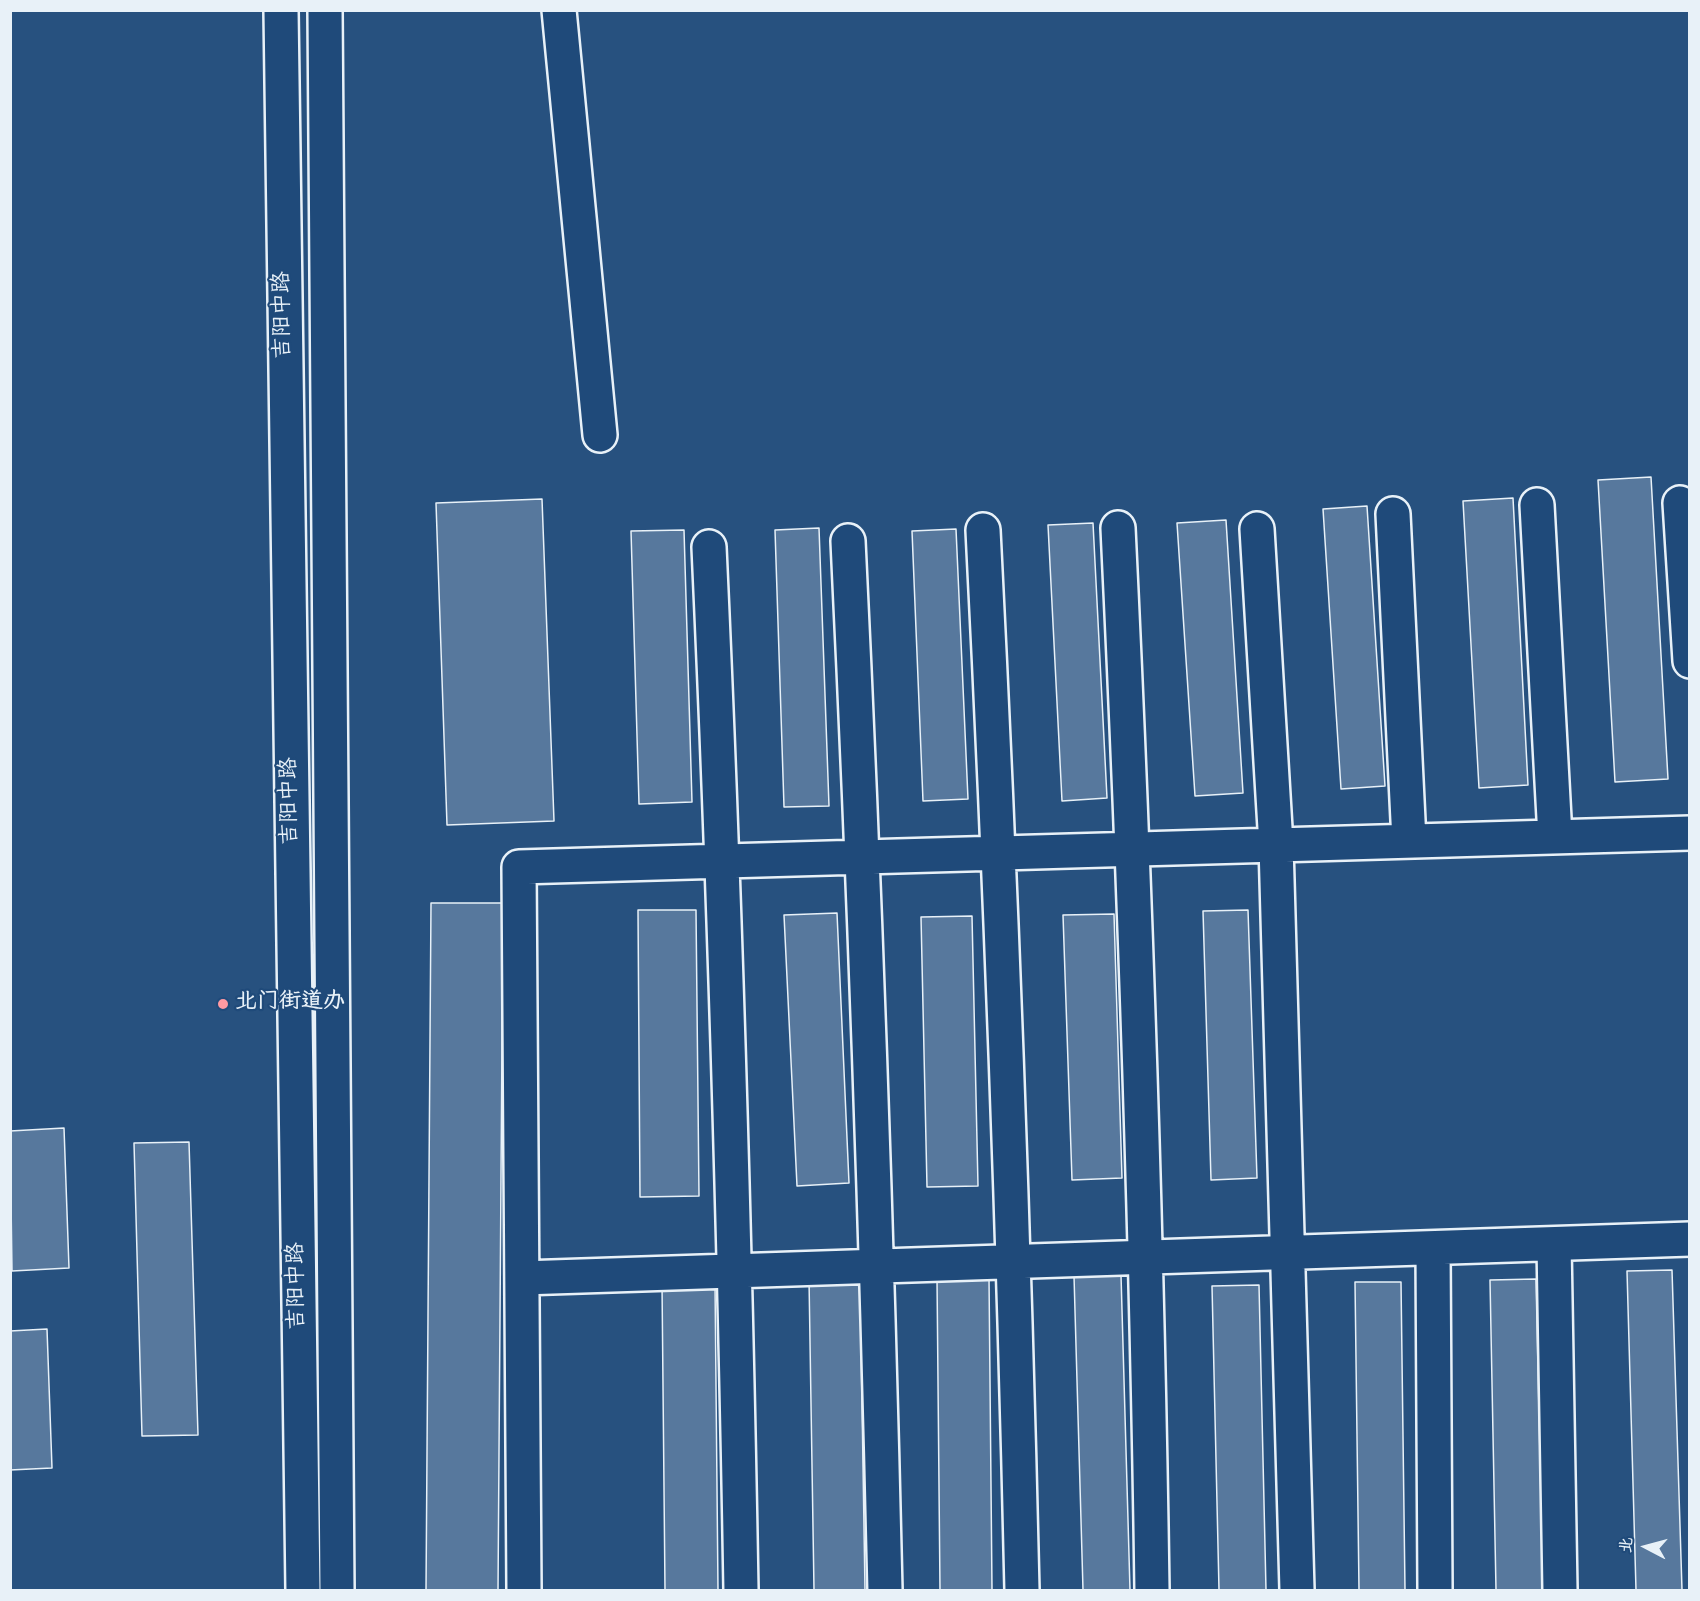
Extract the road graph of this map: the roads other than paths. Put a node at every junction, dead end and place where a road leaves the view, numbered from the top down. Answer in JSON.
{"nodes":[{"id":1,"x":281,"y":10,"type":"edge"},
{"id":2,"x":325,"y":10,"type":"edge"},
{"id":3,"x":559,"y":10,"type":"edge"},
{"id":4,"x":600,"y":435,"type":"dead end"},
{"id":5,"x":1680,"y":503,"type":"dead end"},
{"id":6,"x":1537,"y":505,"type":"dead end"},
{"id":7,"x":1394,"y":514,"type":"dead end"},
{"id":8,"x":1118,"y":528,"type":"dead end"},
{"id":9,"x":1257,"y":529,"type":"dead end"},
{"id":10,"x":983,"y":530,"type":"dead end"},
{"id":11,"x":848,"y":541,"type":"dead end"},
{"id":12,"x":709,"y":547,"type":"dead end"},
{"id":13,"x":1689,"y":662,"type":"edge"},
{"id":14,"x":1689,"y":833,"type":"edge"},
{"id":15,"x":1555,"y":837,"type":"junction"},
{"id":16,"x":1409,"y":841,"type":"junction"},
{"id":17,"x":1276,"y":845,"type":"junction"},
{"id":18,"x":1134,"y":849,"type":"junction"},
{"id":19,"x":999,"y":853,"type":"junction"},
{"id":20,"x":864,"y":857,"type":"junction"},
{"id":21,"x":723,"y":861,"type":"junction"},
{"id":22,"x":1689,"y":1239,"type":"edge"},
{"id":23,"x":1554,"y":1244,"type":"junction"},
{"id":24,"x":1432,"y":1248,"type":"junction"},
{"id":25,"x":1289,"y":1253,"type":"junction"},
{"id":26,"x":1147,"y":1258,"type":"junction"},
{"id":27,"x":1015,"y":1262,"type":"junction"},
{"id":28,"x":878,"y":1266,"type":"junction"},
{"id":29,"x":736,"y":1271,"type":"junction"},
{"id":30,"x":522,"y":1278,"type":"junction"},
{"id":31,"x":303,"y":1590,"type":"edge"},
{"id":32,"x":337,"y":1590,"type":"edge"},
{"id":33,"x":524,"y":1590,"type":"edge"},
{"id":34,"x":741,"y":1590,"type":"edge"},
{"id":35,"x":885,"y":1590,"type":"edge"},
{"id":36,"x":1022,"y":1590,"type":"edge"},
{"id":37,"x":1152,"y":1590,"type":"edge"},
{"id":38,"x":1297,"y":1590,"type":"edge"},
{"id":39,"x":1434,"y":1590,"type":"edge"},
{"id":40,"x":1560,"y":1590,"type":"edge"}],
"edges":[{"from":1,"to":31,"type":"main road","name":"吉阳中路"},
{"from":2,"to":32,"type":"main road","name":"吉阳中路"},
{"from":3,"to":4,"type":"main road"},
{"from":5,"to":13,"type":"main road"},
{"from":6,"to":15,"type":"main road"},
{"from":7,"to":16,"type":"main road"},
{"from":8,"to":18,"type":"main road"},
{"from":9,"to":17,"type":"main road"},
{"from":10,"to":19,"type":"main road"},
{"from":11,"to":20,"type":"main road"},
{"from":12,"to":21,"type":"main road"},
{"from":14,"to":15,"type":"main road"},
{"from":15,"to":16,"type":"main road"},
{"from":16,"to":17,"type":"main road"},
{"from":17,"to":18,"type":"main road"},
{"from":17,"to":25,"type":"main road"},
{"from":18,"to":19,"type":"main road"},
{"from":18,"to":26,"type":"main road"},
{"from":19,"to":20,"type":"main road"},
{"from":19,"to":27,"type":"main road"},
{"from":20,"to":21,"type":"main road"},
{"from":20,"to":28,"type":"main road"},
{"from":21,"to":29,"type":"main road"},
{"from":21,"to":30,"type":"main road"},
{"from":22,"to":23,"type":"main road"},
{"from":23,"to":24,"type":"main road"},
{"from":23,"to":40,"type":"main road"},
{"from":24,"to":25,"type":"main road"},
{"from":24,"to":39,"type":"main road"},
{"from":25,"to":26,"type":"main road"},
{"from":25,"to":38,"type":"main road"},
{"from":26,"to":27,"type":"main road"},
{"from":26,"to":37,"type":"main road"},
{"from":27,"to":28,"type":"main road"},
{"from":27,"to":36,"type":"main road"},
{"from":28,"to":29,"type":"main road"},
{"from":28,"to":35,"type":"main road"},
{"from":29,"to":30,"type":"main road"},
{"from":29,"to":34,"type":"main road"},
{"from":30,"to":33,"type":"main road"}]}
